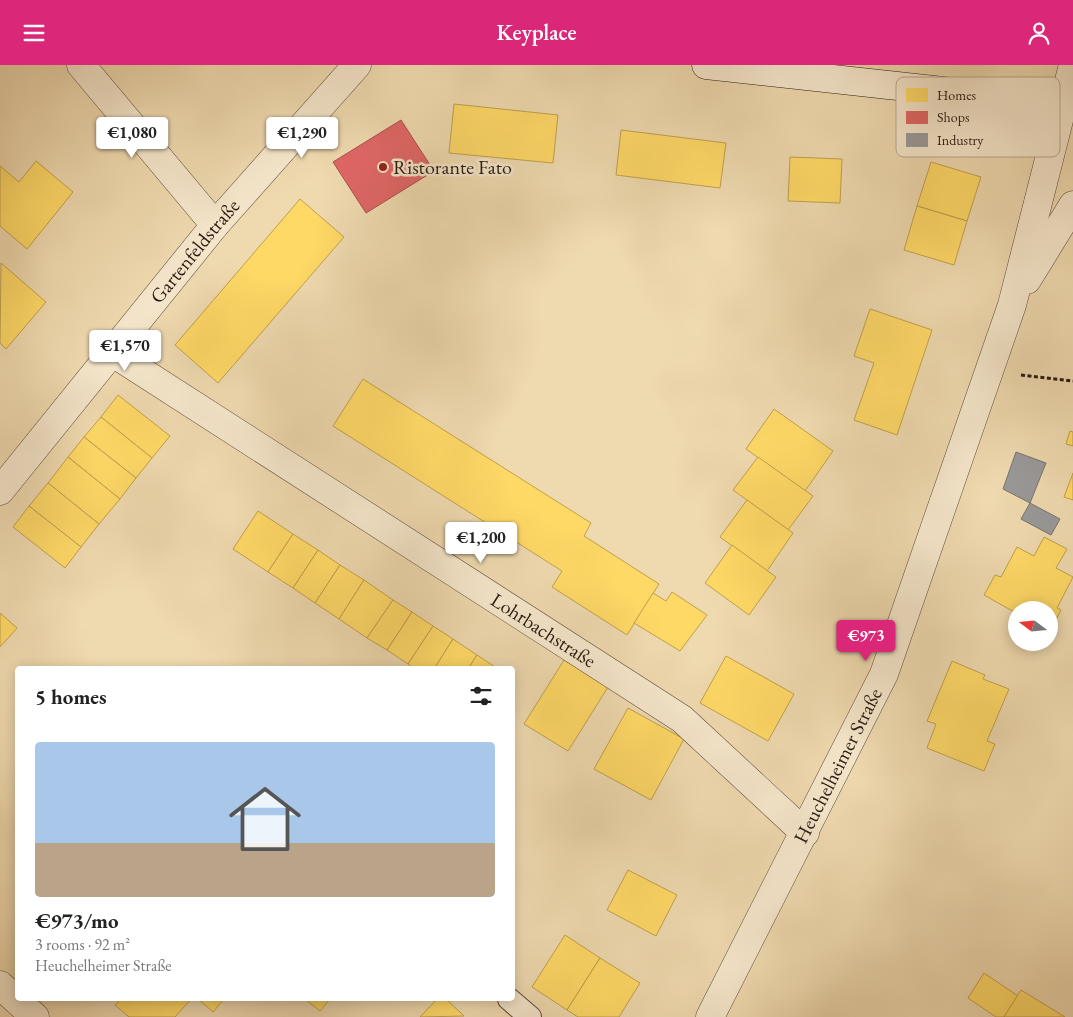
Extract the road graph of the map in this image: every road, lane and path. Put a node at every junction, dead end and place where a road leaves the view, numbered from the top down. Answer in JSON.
{"nodes":[{"id":1,"x":81,"y":65,"type":"edge"},
{"id":2,"x":358,"y":65,"type":"edge"},
{"id":3,"x":706,"y":65,"type":"edge"},
{"id":4,"x":1073,"y":65,"type":"edge"},
{"id":5,"x":896,"y":86,"type":"edge"},
{"id":6,"x":1069,"y":96,"type":"edge"},
{"id":7,"x":1060,"y":129,"type":"edge"},
{"id":8,"x":1052,"y":157,"type":"edge"},
{"id":9,"x":1073,"y":205,"type":"edge"},
{"id":10,"x":216,"y":225,"type":"junction"},
{"id":11,"x":1012,"y":305,"type":"junction"},
{"id":12,"x":112,"y":353,"type":"junction"},
{"id":13,"x":987,"y":371,"type":"junction"},
{"id":14,"x":1073,"y":381,"type":"edge"},
{"id":15,"x":0,"y":491,"type":"edge"},
{"id":16,"x":805,"y":833,"type":"junction"},
{"id":17,"x":0,"y":985,"type":"edge"},
{"id":18,"x":15,"y":999,"type":"edge"},
{"id":19,"x":18,"y":1001,"type":"edge"},
{"id":20,"x":511,"y":1001,"type":"edge"},
{"id":21,"x":35,"y":1017,"type":"edge"},
{"id":22,"x":530,"y":1017,"type":"edge"},
{"id":23,"x":710,"y":1017,"type":"edge"}],
"edges":[{"from":1,"to":10,"type":"street"},
{"from":2,"to":10,"type":"street","name":"Gartenfeldstraße"},
{"from":3,"to":5,"type":"street"},
{"from":4,"to":6,"type":"street","name":"Heuchelheimer Straße"},
{"from":6,"to":7,"type":"street","name":"Heuchelheimer Straße"},
{"from":8,"to":11,"type":"street","name":"Heuchelheimer Straße"},
{"from":9,"to":11,"type":"street","name":"Heuchelheimer Straße"},
{"from":10,"to":12,"type":"street","name":"Gartenfeldstraße"},
{"from":11,"to":13,"type":"street","name":"Heuchelheimer Straße"},
{"from":12,"to":15,"type":"street","name":"Gartenfeldstraße"},
{"from":12,"to":16,"type":"street","name":"Lohrbachstraße"},
{"from":13,"to":14,"type":"path"},
{"from":13,"to":16,"type":"street","name":"Heuchelheimer Straße"},
{"from":16,"to":23,"type":"street","name":"Heuchelheimer Straße"},
{"from":17,"to":18,"type":"street"},
{"from":19,"to":21,"type":"street"},
{"from":20,"to":22,"type":"lane"}]}
